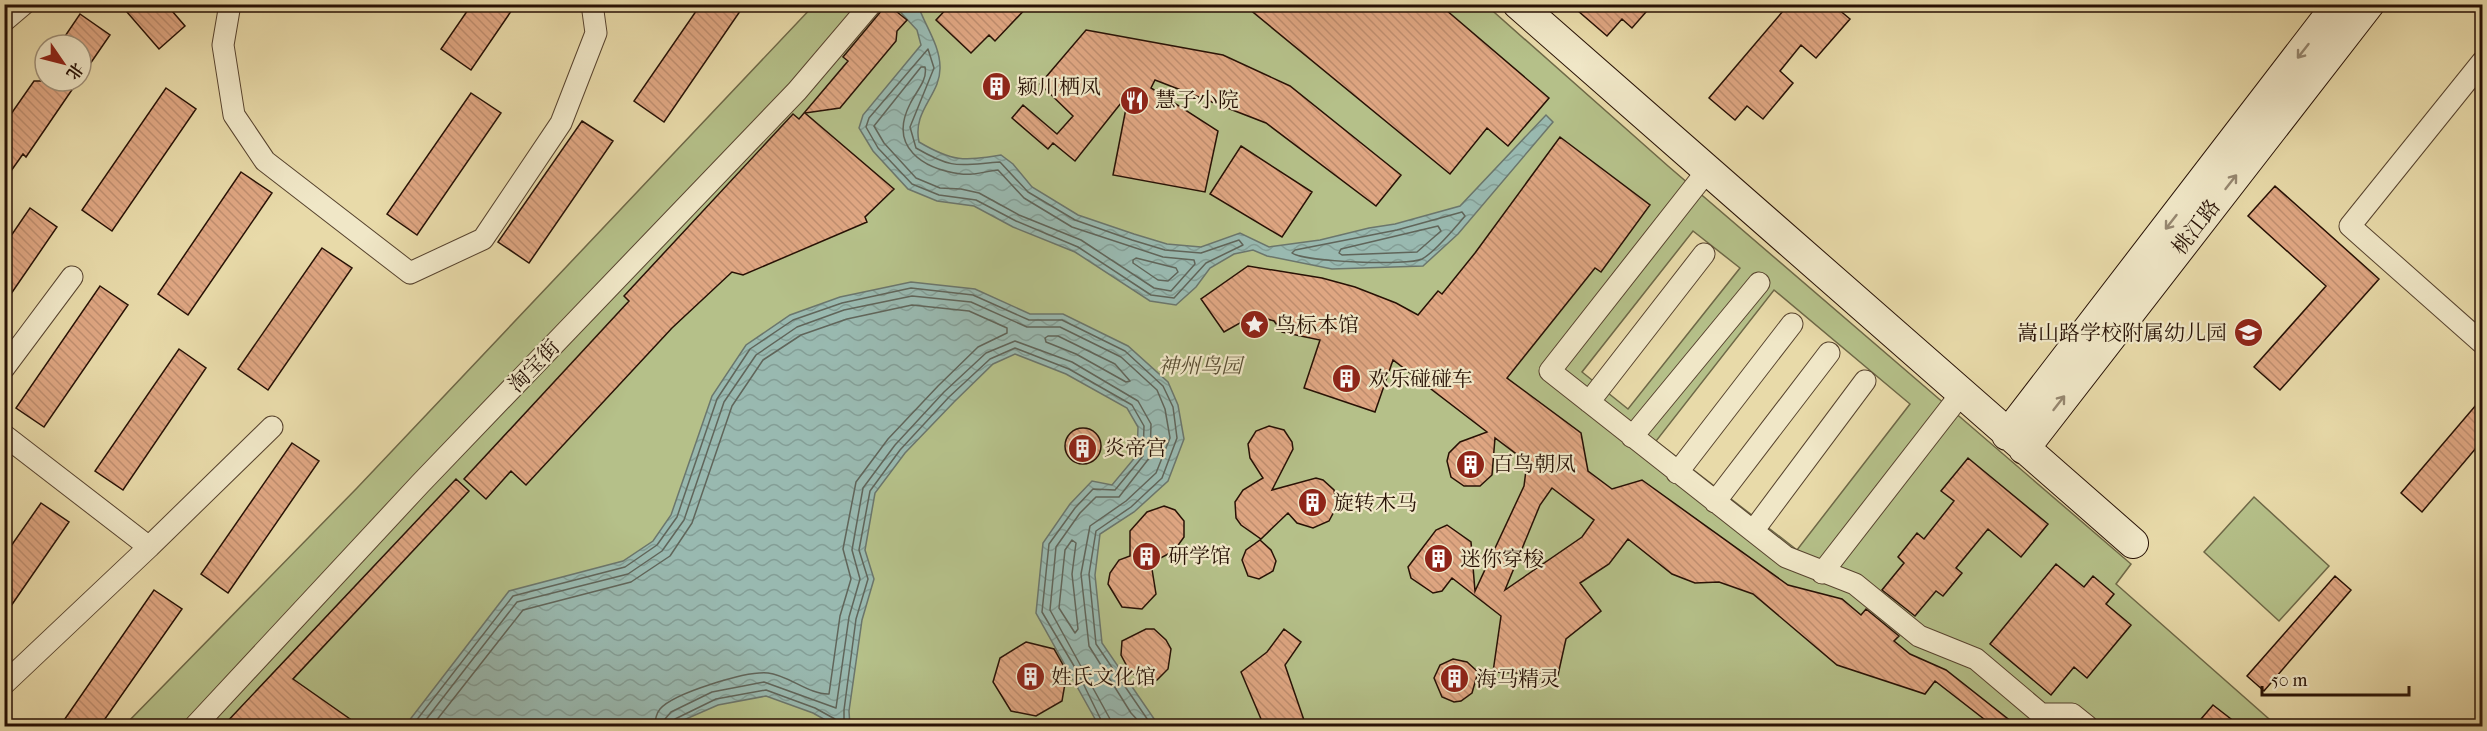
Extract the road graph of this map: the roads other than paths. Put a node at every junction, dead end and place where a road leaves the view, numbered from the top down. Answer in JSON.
{"nodes":[{"id":1,"x":24,"y":4,"type":"edge"},
{"id":2,"x":230,"y":4,"type":"edge"},
{"id":3,"x":592,"y":4,"type":"edge"},
{"id":4,"x":871,"y":4,"type":"edge"},
{"id":5,"x":1518,"y":4,"type":"edge"},
{"id":6,"x":2338,"y":4,"type":"edge"},
{"id":7,"x":2369,"y":4,"type":"edge"},
{"id":8,"x":4,"y":21,"type":"edge"},
{"id":9,"x":2482,"y":62,"type":"edge"},
{"id":10,"x":1707,"y":171,"type":"junction"},
{"id":11,"x":1704,"y":254,"type":"dead end"},
{"id":12,"x":72,"y":277,"type":"dead end"},
{"id":13,"x":1759,"y":283,"type":"dead end"},
{"id":14,"x":1792,"y":324,"type":"dead end"},
{"id":15,"x":2482,"y":343,"type":"edge"},
{"id":16,"x":1829,"y":353,"type":"dead end"},
{"id":17,"x":4,"y":368,"type":"edge"},
{"id":18,"x":1865,"y":381,"type":"dead end"},
{"id":19,"x":1961,"y":394,"type":"junction"},
{"id":20,"x":1589,"y":402,"type":"junction"},
{"id":21,"x":272,"y":427,"type":"dead end"},
{"id":22,"x":4,"y":435,"type":"edge"},
{"id":23,"x":1632,"y":437,"type":"junction"},
{"id":24,"x":2015,"y":442,"type":"junction"},
{"id":25,"x":1677,"y":473,"type":"junction"},
{"id":26,"x":1715,"y":502,"type":"junction"},
{"id":27,"x":1753,"y":531,"type":"junction"},
{"id":28,"x":2133,"y":543,"type":"dead end"},
{"id":29,"x":149,"y":547,"type":"junction"},
{"id":30,"x":1822,"y":573,"type":"junction"},
{"id":31,"x":4,"y":684,"type":"edge"},
{"id":32,"x":195,"y":726,"type":"edge"},
{"id":33,"x":2087,"y":726,"type":"edge"}],
"edges":[{"from":1,"to":8,"type":"street"},
{"from":2,"to":3,"type":"street"},
{"from":4,"to":32,"type":"street","name":"淘宝街"},
{"from":5,"to":10,"type":"street"},
{"from":6,"to":24,"type":"street","name":"桃江路","one_way":true},
{"from":24,"to":7,"type":"street","name":"桃江路","one_way":true},
{"from":9,"to":15,"type":"street"},
{"from":10,"to":19,"type":"street"},
{"from":10,"to":20,"type":"street"},
{"from":11,"to":20,"type":"street"},
{"from":12,"to":17,"type":"street"},
{"from":13,"to":23,"type":"street"},
{"from":14,"to":25,"type":"street"},
{"from":16,"to":26,"type":"street"},
{"from":18,"to":27,"type":"street"},
{"from":19,"to":24,"type":"street"},
{"from":19,"to":30,"type":"street"},
{"from":20,"to":23,"type":"street"},
{"from":21,"to":29,"type":"street"},
{"from":22,"to":29,"type":"street"},
{"from":23,"to":25,"type":"street"},
{"from":24,"to":28,"type":"street"},
{"from":25,"to":26,"type":"street"},
{"from":26,"to":27,"type":"street"},
{"from":27,"to":30,"type":"street"},
{"from":29,"to":31,"type":"street"},
{"from":30,"to":33,"type":"street"}]}
